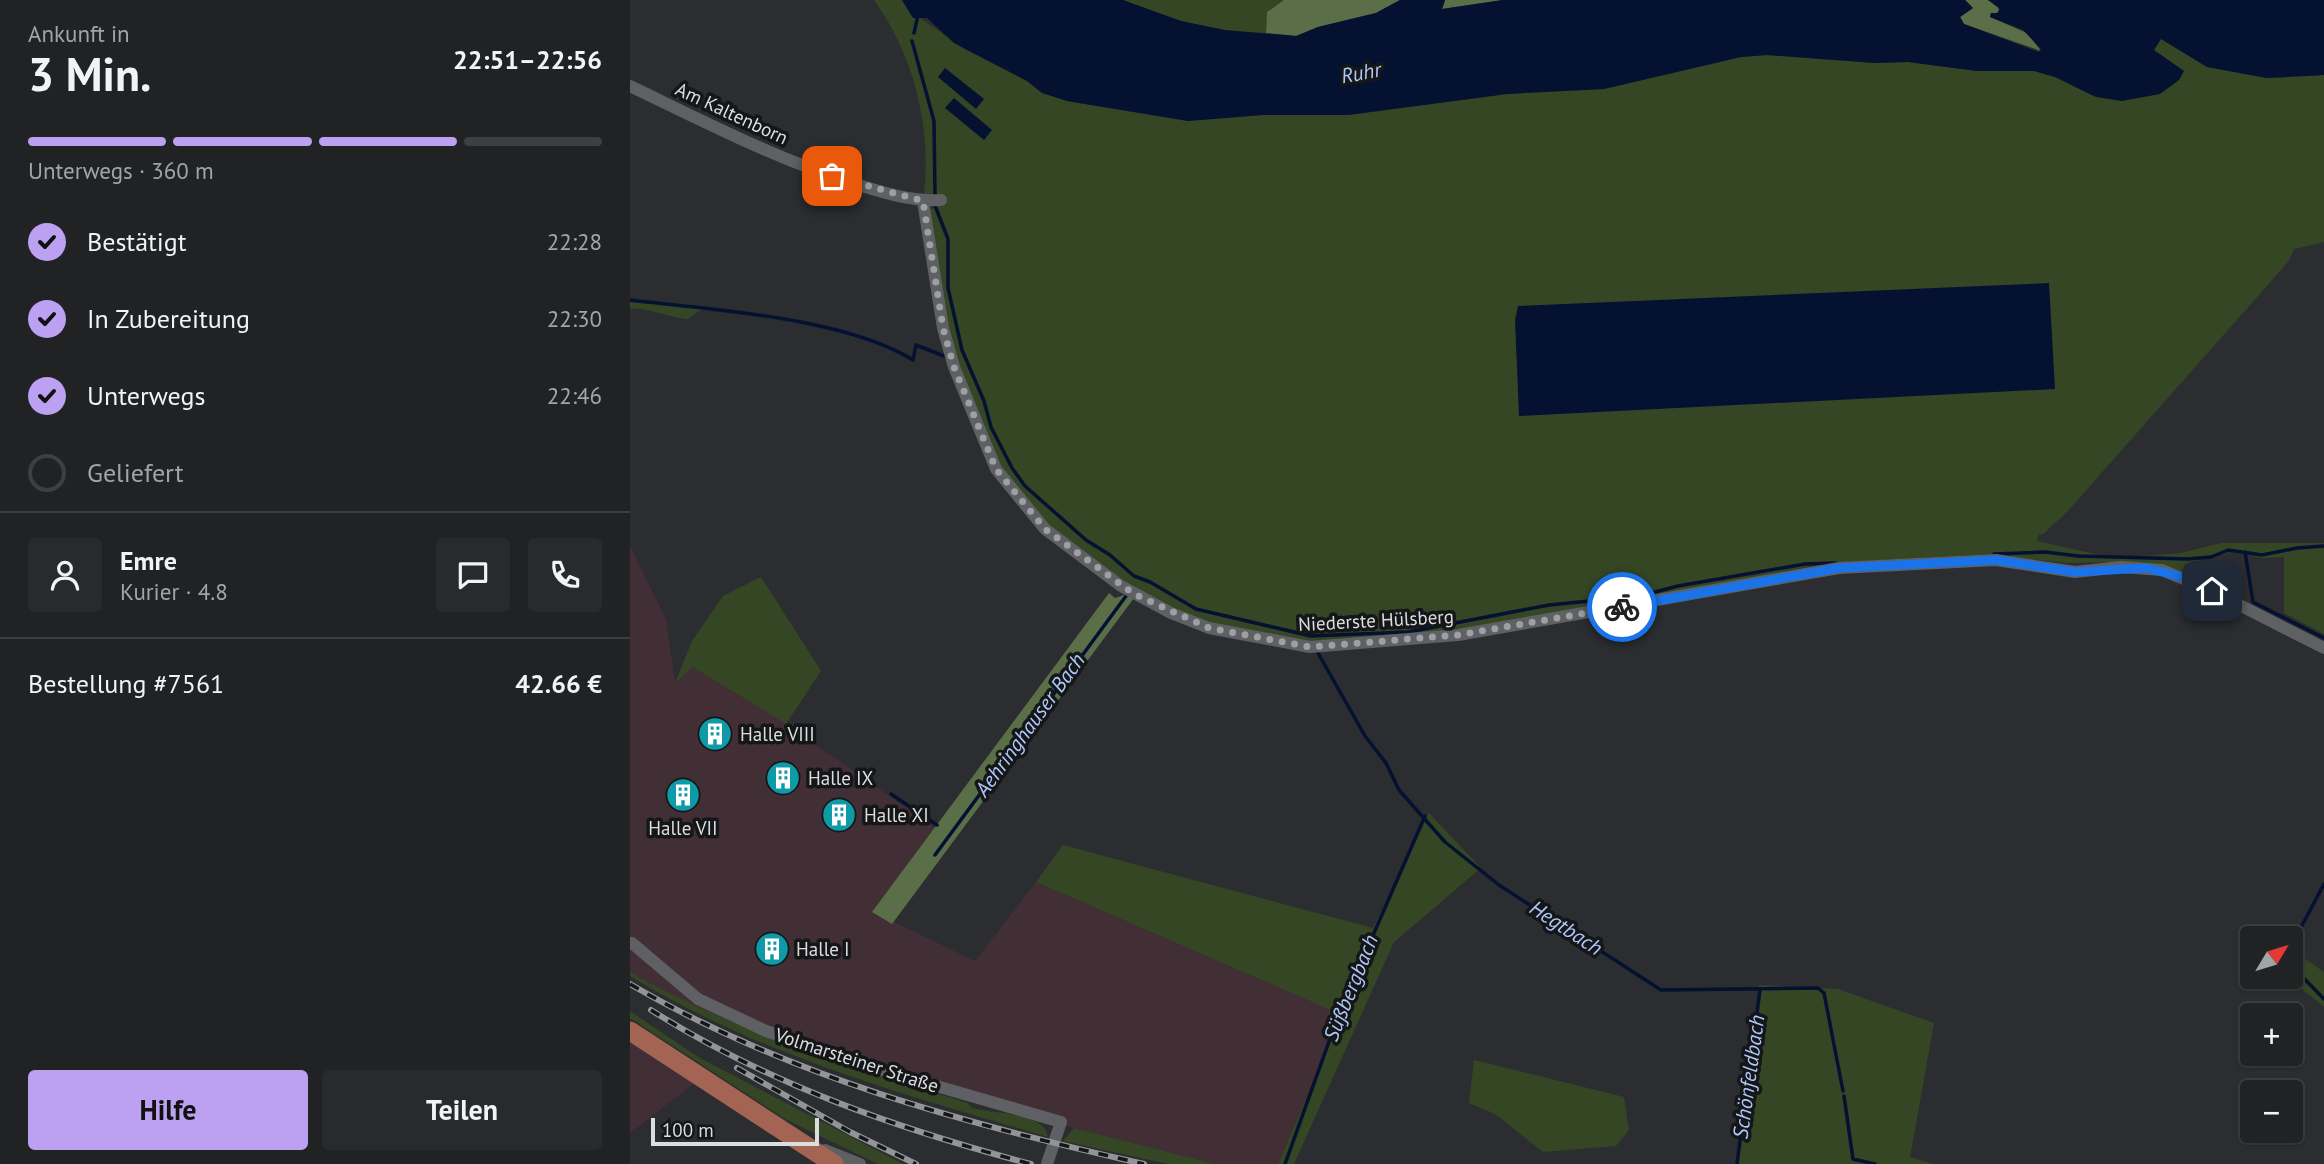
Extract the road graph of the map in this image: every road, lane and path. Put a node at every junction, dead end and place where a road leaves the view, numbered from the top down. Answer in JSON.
{"nodes":[{"id":1,"x":630,"y":86,"type":"edge"},
{"id":2,"x":941,"y":200,"type":"dead end"},
{"id":3,"x":923,"y":201,"type":"junction"},
{"id":4,"x":2324,"y":648,"type":"edge"},
{"id":5,"x":632,"y":943,"type":"edge"},
{"id":6,"x":630,"y":1031,"type":"edge"},
{"id":7,"x":796,"y":1139,"type":"junction"},
{"id":8,"x":834,"y":1164,"type":"edge"},
{"id":9,"x":860,"y":1164,"type":"edge"},
{"id":10,"x":1047,"y":1164,"type":"edge"}],
"edges":[{"from":1,"to":3,"type":"street","name":"Am Kaltenborn"},
{"from":2,"to":3,"type":"street","name":"Am Kaltenborn"},
{"from":3,"to":4,"type":"street","name":"Niederste Hülsberg"},
{"from":5,"to":10,"type":"street","name":"Volmarsteiner Straße"},
{"from":6,"to":7,"type":"main road"},
{"from":7,"to":8,"type":"main road"},
{"from":7,"to":9,"type":"street"}]}
